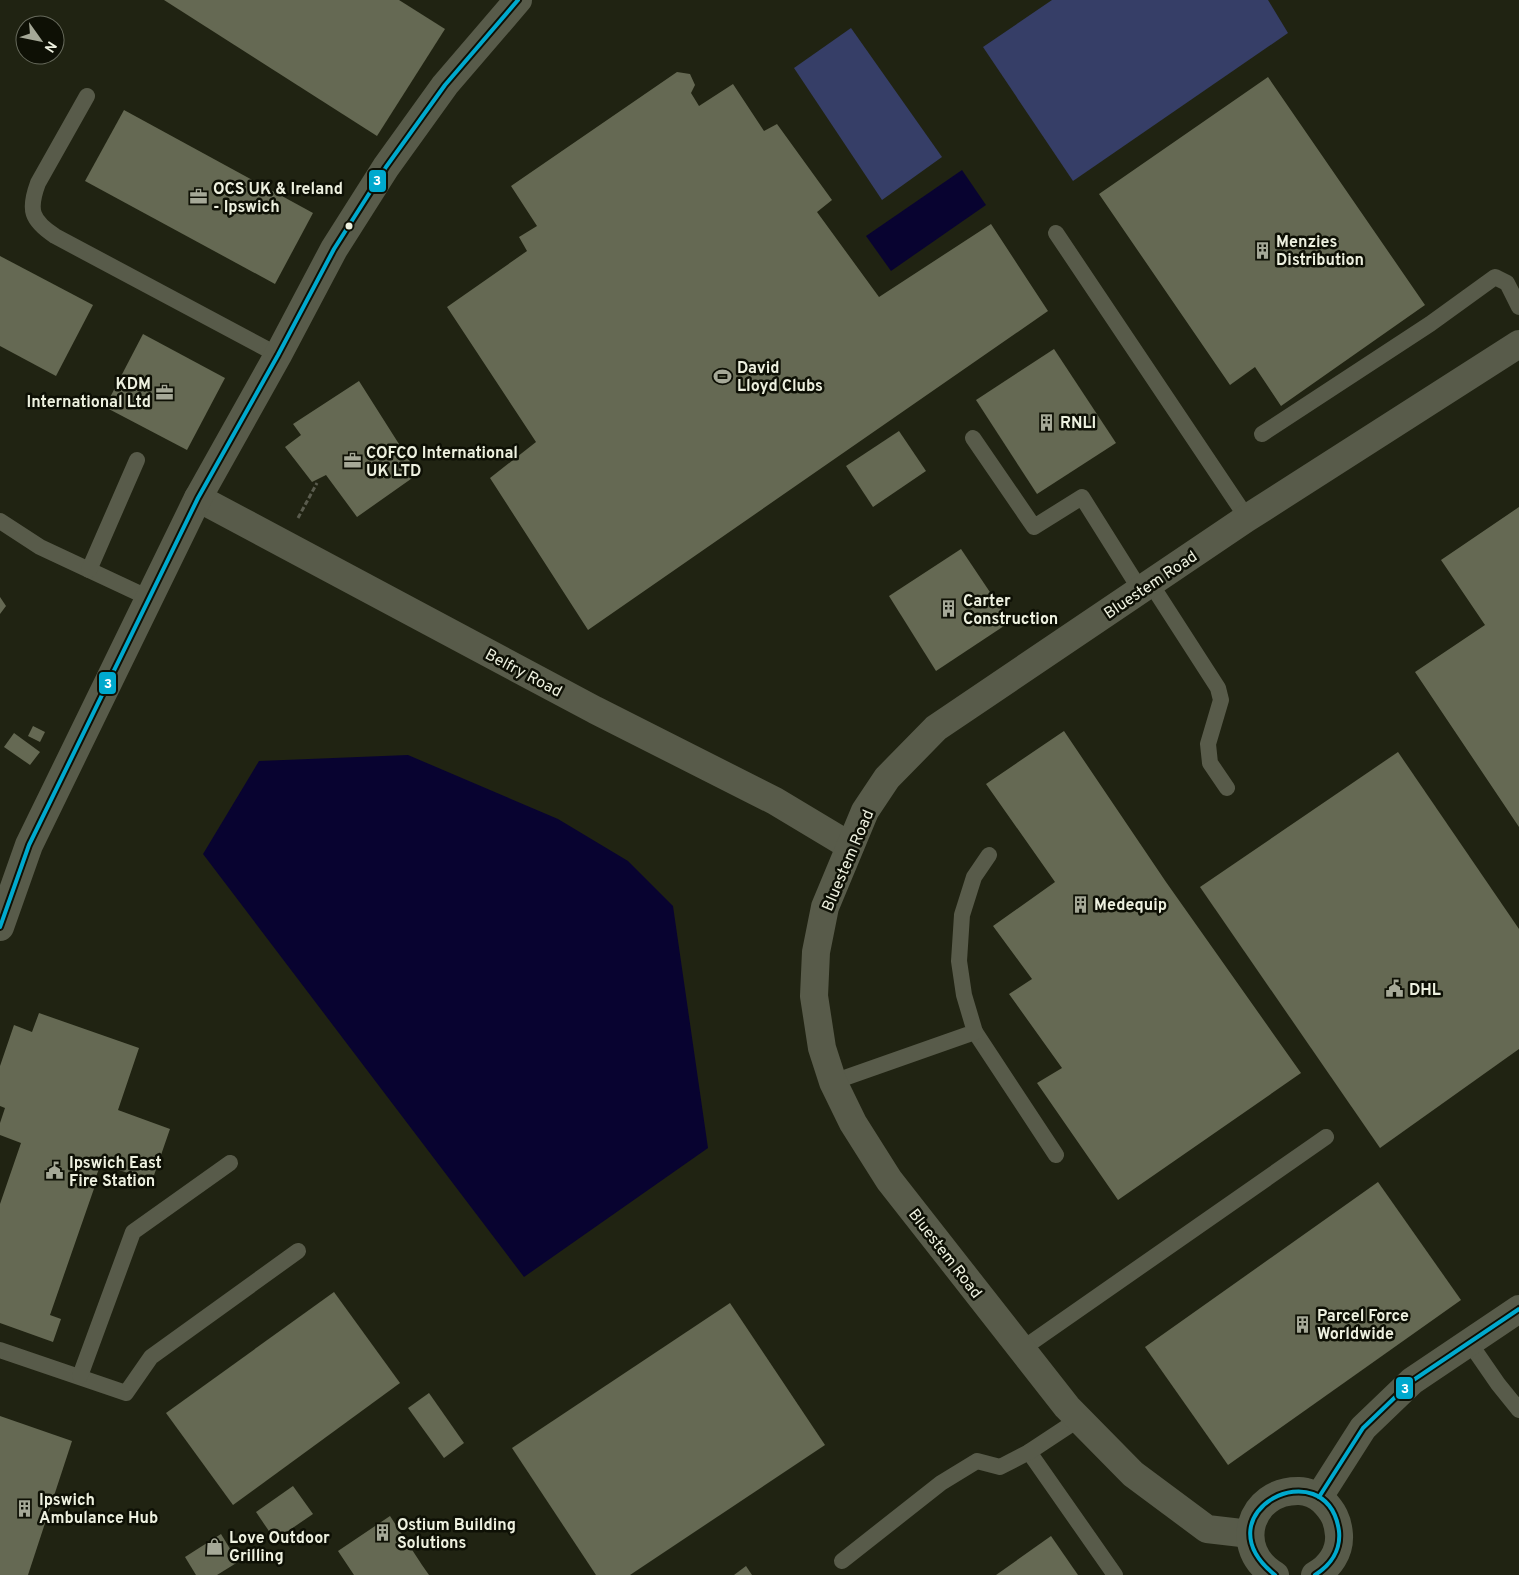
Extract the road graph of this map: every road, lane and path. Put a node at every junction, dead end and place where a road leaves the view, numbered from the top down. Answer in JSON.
{"nodes":[{"id":1,"x":518,"y":0,"type":"edge"},
{"id":2,"x":87,"y":96,"type":"dead end"},
{"id":3,"x":1056,"y":234,"type":"dead end"},
{"id":4,"x":1519,"y":307,"type":"edge"},
{"id":5,"x":1519,"y":344,"type":"edge"},
{"id":6,"x":278,"y":355,"type":"junction"},
{"id":7,"x":1262,"y":434,"type":"dead end"},
{"id":8,"x":973,"y":438,"type":"dead end"},
{"id":9,"x":137,"y":460,"type":"dead end"},
{"id":10,"x":317,"y":483,"type":"dead end"},
{"id":11,"x":198,"y":498,"type":"junction"},
{"id":12,"x":1247,"y":518,"type":"junction"},
{"id":13,"x":0,"y":521,"type":"edge"},
{"id":14,"x":296,"y":521,"type":"dead end"},
{"id":15,"x":89,"y":570,"type":"junction"},
{"id":16,"x":1146,"y":587,"type":"junction"},
{"id":17,"x":149,"y":598,"type":"junction"},
{"id":18,"x":1227,"y":788,"type":"dead end"},
{"id":19,"x":850,"y":846,"type":"junction"},
{"id":20,"x":989,"y":854,"type":"dead end"},
{"id":21,"x":0,"y":927,"type":"edge"},
{"id":22,"x":975,"y":1032,"type":"junction"},
{"id":23,"x":833,"y":1082,"type":"junction"},
{"id":24,"x":1326,"y":1137,"type":"dead end"},
{"id":25,"x":1056,"y":1155,"type":"dead end"},
{"id":26,"x":230,"y":1163,"type":"dead end"},
{"id":27,"x":298,"y":1251,"type":"dead end"},
{"id":28,"x":1519,"y":1309,"type":"edge"},
{"id":29,"x":1469,"y":1342,"type":"junction"},
{"id":30,"x":0,"y":1350,"type":"edge"},
{"id":31,"x":1022,"y":1350,"type":"junction"},
{"id":32,"x":80,"y":1376,"type":"junction"},
{"id":33,"x":1519,"y":1410,"type":"edge"},
{"id":34,"x":1079,"y":1420,"type":"junction"},
{"id":35,"x":1029,"y":1452,"type":"junction"},
{"id":36,"x":1319,"y":1497,"type":"junction"},
{"id":37,"x":1250,"y":1534,"type":"junction"},
{"id":38,"x":842,"y":1561,"type":"dead end"},
{"id":39,"x":1115,"y":1575,"type":"edge"},
{"id":40,"x":1275,"y":1575,"type":"edge"},
{"id":41,"x":1315,"y":1575,"type":"edge"}],
"edges":[{"from":1,"to":6,"type":"street"},
{"from":2,"to":6,"type":"lane"},
{"from":3,"to":12,"type":"lane"},
{"from":4,"to":7,"type":"lane"},
{"from":5,"to":12,"type":"street","name":"Bluestem Road"},
{"from":6,"to":11,"type":"street"},
{"from":8,"to":16,"type":"lane"},
{"from":9,"to":15,"type":"lane"},
{"from":10,"to":14,"type":"path"},
{"from":11,"to":17,"type":"street"},
{"from":11,"to":19,"type":"street","name":"Belfry Road"},
{"from":12,"to":16,"type":"street","name":"Bluestem Road"},
{"from":13,"to":15,"type":"lane"},
{"from":15,"to":17,"type":"lane"},
{"from":16,"to":18,"type":"lane"},
{"from":16,"to":19,"type":"street","name":"Bluestem Road"},
{"from":17,"to":21,"type":"street"},
{"from":19,"to":23,"type":"street","name":"Bluestem Road"},
{"from":20,"to":22,"type":"lane"},
{"from":22,"to":23,"type":"lane"},
{"from":22,"to":25,"type":"lane"},
{"from":23,"to":31,"type":"street","name":"Bluestem Road"},
{"from":24,"to":31,"type":"lane"},
{"from":26,"to":32,"type":"lane"},
{"from":27,"to":32,"type":"lane"},
{"from":28,"to":29,"type":"street"},
{"from":29,"to":33,"type":"lane"},
{"from":29,"to":36,"type":"street"},
{"from":30,"to":32,"type":"lane"},
{"from":31,"to":34,"type":"street","name":"Bluestem Road"},
{"from":34,"to":35,"type":"lane"},
{"from":34,"to":37,"type":"street","name":"Bluestem Road"},
{"from":35,"to":38,"type":"lane"},
{"from":35,"to":39,"type":"lane"},
{"from":36,"to":37,"type":"street"},
{"from":36,"to":41,"type":"street"},
{"from":37,"to":40,"type":"street"}]}
